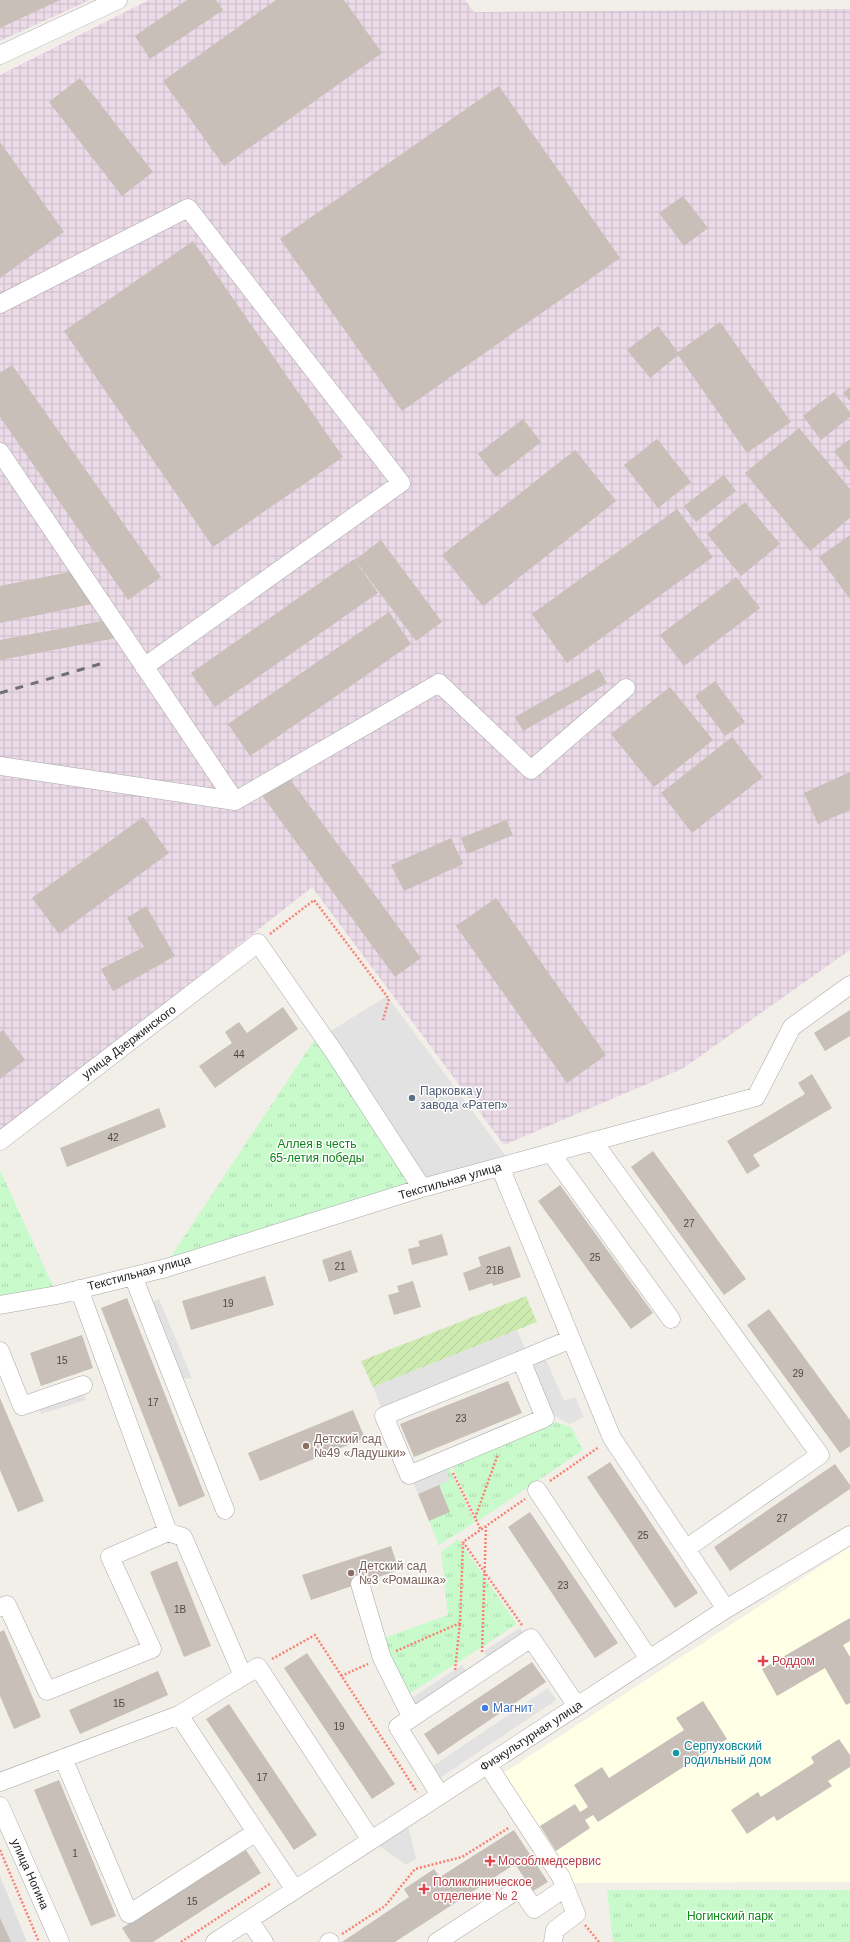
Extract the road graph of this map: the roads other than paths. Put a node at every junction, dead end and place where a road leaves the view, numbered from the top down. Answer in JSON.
{"nodes":[{"id":1,"x":112,"y":1,"type":"edge"},
{"id":2,"x":0,"y":55,"type":"edge"},
{"id":3,"x":0,"y":304,"type":"edge"},
{"id":4,"x":0,"y":452,"type":"edge"},
{"id":5,"x":144,"y":666,"type":"junction"},
{"id":6,"x":626,"y":688,"type":"dead end"},
{"id":7,"x":0,"y":766,"type":"edge"},
{"id":8,"x":235,"y":801,"type":"junction"},
{"id":9,"x":850,"y":986,"type":"edge"},
{"id":10,"x":0,"y":1141,"type":"edge"},
{"id":11,"x":593,"y":1141,"type":"junction"},
{"id":12,"x":551,"y":1153,"type":"junction"},
{"id":13,"x":500,"y":1167,"type":"junction"},
{"id":14,"x":422,"y":1188,"type":"junction"},
{"id":15,"x":133,"y":1276,"type":"junction"},
{"id":16,"x":79,"y":1289,"type":"junction"},
{"id":17,"x":0,"y":1305,"type":"edge"},
{"id":18,"x":671,"y":1319,"type":"dead end"},
{"id":19,"x":571,"y":1339,"type":"junction"},
{"id":20,"x":0,"y":1351,"type":"edge"},
{"id":21,"x":521,"y":1360,"type":"junction"},
{"id":22,"x":83,"y":1385,"type":"dead end"},
{"id":23,"x":537,"y":1490,"type":"road end"},
{"id":24,"x":224,"y":1510,"type":"dead end"},
{"id":25,"x":168,"y":1532,"type":"junction"},
{"id":26,"x":850,"y":1535,"type":"edge"},
{"id":27,"x":687,"y":1548,"type":"junction"},
{"id":28,"x":360,"y":1584,"type":"dead end"},
{"id":29,"x":0,"y":1607,"type":"edge"},
{"id":30,"x":726,"y":1609,"type":"junction"},
{"id":31,"x":649,"y":1659,"type":"junction"},
{"id":32,"x":251,"y":1672,"type":"junction"},
{"id":33,"x":577,"y":1706,"type":"junction"},
{"id":34,"x":179,"y":1715,"type":"junction"},
{"id":35,"x":412,"y":1718,"type":"junction"},
{"id":36,"x":63,"y":1758,"type":"junction"},
{"id":37,"x":488,"y":1764,"type":"junction"},
{"id":38,"x":0,"y":1782,"type":"edge"},
{"id":39,"x":440,"y":1795,"type":"junction"},
{"id":40,"x":0,"y":1806,"type":"edge"},
{"id":41,"x":256,"y":1832,"type":"junction"},
{"id":42,"x":371,"y":1840,"type":"junction"},
{"id":43,"x":560,"y":1885,"type":"junction"},
{"id":44,"x":295,"y":1890,"type":"junction"},
{"id":45,"x":249,"y":1920,"type":"junction"},
{"id":46,"x":554,"y":1936,"type":"edge"},
{"id":47,"x":60,"y":1942,"type":"edge"},
{"id":48,"x":215,"y":1942,"type":"edge"},
{"id":49,"x":264,"y":1942,"type":"edge"},
{"id":50,"x":437,"y":1942,"type":"edge"}],
"edges":[{"from":1,"to":2,"type":"street"},
{"from":3,"to":5,"type":"street"},
{"from":4,"to":5,"type":"street"},
{"from":5,"to":8,"type":"street"},
{"from":6,"to":8,"type":"street"},
{"from":7,"to":8,"type":"street"},
{"from":9,"to":11,"type":"street","name":"Текстильная улица"},
{"from":10,"to":14,"type":"street","name":"улица Дзержинского"},
{"from":11,"to":12,"type":"street","name":"Текстильная улица"},
{"from":11,"to":27,"type":"street"},
{"from":12,"to":13,"type":"street","name":"Текстильная улица"},
{"from":12,"to":18,"type":"street"},
{"from":13,"to":14,"type":"street","name":"Текстильная улица"},
{"from":13,"to":19,"type":"street"},
{"from":14,"to":15,"type":"street","name":"Текстильная улица"},
{"from":15,"to":16,"type":"street","name":"Текстильная улица"},
{"from":15,"to":24,"type":"street"},
{"from":16,"to":17,"type":"street","name":"Текстильная улица"},
{"from":16,"to":25,"type":"street"},
{"from":19,"to":21,"type":"street"},
{"from":19,"to":27,"type":"street"},
{"from":20,"to":22,"type":"street"},
{"from":21,"to":21,"type":"street"},
{"from":23,"to":31,"type":"street"},
{"from":25,"to":29,"type":"street"},
{"from":25,"to":32,"type":"street"},
{"from":26,"to":30,"type":"street","name":"Физкультурная улица"},
{"from":27,"to":30,"type":"street"},
{"from":28,"to":35,"type":"street"},
{"from":30,"to":31,"type":"street","name":"Физкультурная улица"},
{"from":31,"to":33,"type":"street","name":"Физкультурная улица"},
{"from":32,"to":34,"type":"street"},
{"from":32,"to":42,"type":"street"},
{"from":33,"to":35,"type":"street"},
{"from":33,"to":37,"type":"street","name":"Физкультурная улица"},
{"from":34,"to":36,"type":"street"},
{"from":34,"to":41,"type":"street"},
{"from":35,"to":39,"type":"street"},
{"from":36,"to":38,"type":"street"},
{"from":36,"to":41,"type":"street"},
{"from":37,"to":39,"type":"street","name":"Физкультурная улица"},
{"from":37,"to":43,"type":"street"},
{"from":39,"to":42,"type":"street","name":"Физкультурная улица"},
{"from":40,"to":47,"type":"street","name":"улица Ногина"},
{"from":41,"to":44,"type":"street"},
{"from":42,"to":44,"type":"street","name":"Физкультурная улица"},
{"from":43,"to":46,"type":"street"},
{"from":43,"to":46,"type":"street"},
{"from":43,"to":50,"type":"street"},
{"from":44,"to":45,"type":"street","name":"Физкультурная улица"},
{"from":45,"to":48,"type":"street","name":"Физкультурная улица"},
{"from":45,"to":49,"type":"street"}]}
